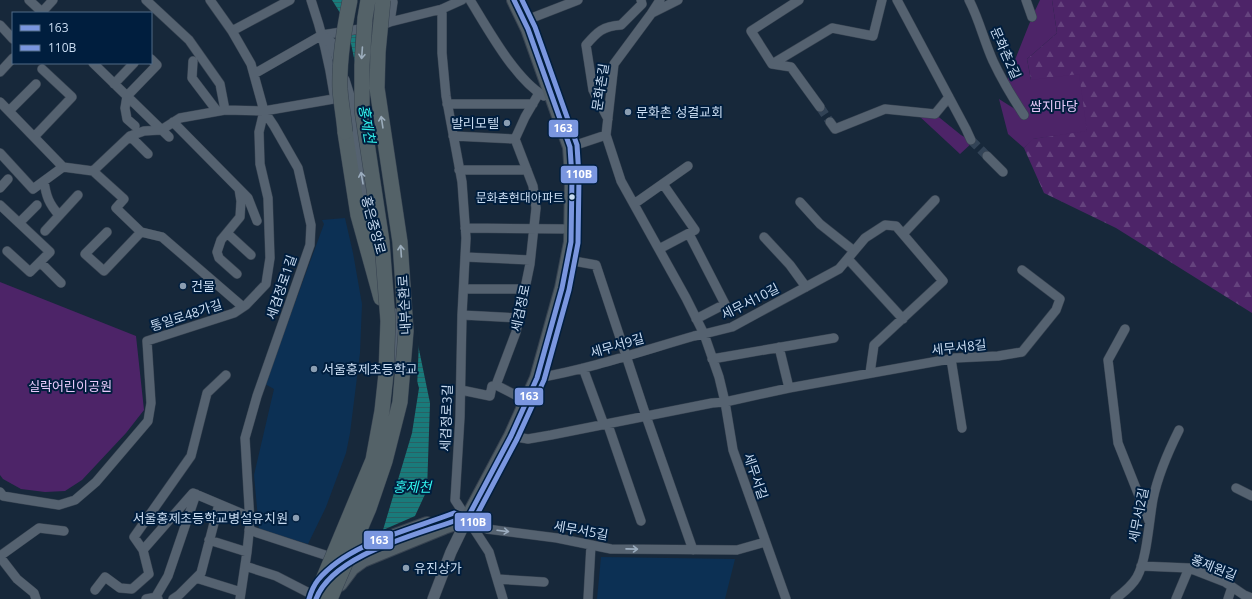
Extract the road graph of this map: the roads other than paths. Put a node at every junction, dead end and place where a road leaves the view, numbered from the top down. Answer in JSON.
{"nodes":[{"id":1,"x":29,"y":0,"type":"edge"},
{"id":2,"x":53,"y":0,"type":"edge"},
{"id":3,"x":146,"y":0,"type":"edge"},
{"id":4,"x":210,"y":0,"type":"edge"},
{"id":5,"x":290,"y":0,"type":"edge"},
{"id":6,"x":311,"y":0,"type":"edge"},
{"id":7,"x":350,"y":0,"type":"edge"},
{"id":8,"x":368,"y":0,"type":"edge"},
{"id":9,"x":383,"y":0,"type":"edge"},
{"id":10,"x":392,"y":0,"type":"edge"},
{"id":11,"x":462,"y":0,"type":"edge"},
{"id":12,"x":470,"y":0,"type":"edge"},
{"id":13,"x":514,"y":0,"type":"edge"},
{"id":14,"x":578,"y":0,"type":"edge"},
{"id":15,"x":641,"y":0,"type":"edge"},
{"id":16,"x":660,"y":0,"type":"edge"},
{"id":17,"x":678,"y":0,"type":"edge"},
{"id":18,"x":798,"y":0,"type":"edge"},
{"id":19,"x":882,"y":0,"type":"edge"},
{"id":20,"x":897,"y":0,"type":"edge"},
{"id":21,"x":969,"y":0,"type":"edge"},
{"id":22,"x":1026,"y":0,"type":"edge"},
{"id":23,"x":442,"y":9,"type":"junction"},
{"id":24,"x":42,"y":12,"type":"edge"},
{"id":25,"x":44,"y":12,"type":"edge"},
{"id":26,"x":651,"y":14,"type":"junction"},
{"id":27,"x":1032,"y":17,"type":"dead end"},
{"id":28,"x":524,"y":21,"type":"junction"},
{"id":29,"x":390,"y":22,"type":"junction"},
{"id":30,"x":0,"y":25,"type":"edge"},
{"id":31,"x":232,"y":31,"type":"junction"},
{"id":32,"x":322,"y":35,"type":"junction"},
{"id":33,"x":12,"y":38,"type":"edge"},
{"id":34,"x":12,"y":59,"type":"edge"},
{"id":35,"x":152,"y":60,"type":"edge"},
{"id":36,"x":193,"y":60,"type":"dead end"},
{"id":37,"x":94,"y":64,"type":"edge"},
{"id":38,"x":133,"y":64,"type":"edge"},
{"id":39,"x":772,"y":64,"type":"junction"},
{"id":40,"x":42,"y":69,"type":"dead end"},
{"id":41,"x":0,"y":72,"type":"edge"},
{"id":42,"x":254,"y":74,"type":"junction"},
{"id":43,"x":36,"y":84,"type":"dead end"},
{"id":44,"x":114,"y":84,"type":"junction"},
{"id":45,"x":539,"y":93,"type":"junction"},
{"id":46,"x":127,"y":96,"type":"junction"},
{"id":47,"x":349,"y":96,"type":"junction"},
{"id":48,"x":949,"y":97,"type":"junction"},
{"id":49,"x":335,"y":99,"type":"junction"},
{"id":50,"x":554,"y":101,"type":"junction"},
{"id":51,"x":0,"y":102,"type":"edge"},
{"id":52,"x":447,"y":104,"type":"junction"},
{"id":53,"x":533,"y":104,"type":"junction"},
{"id":54,"x":820,"y":108,"type":"tunnel mouth"},
{"id":55,"x":9,"y":111,"type":"junction"},
{"id":56,"x":221,"y":111,"type":"junction"},
{"id":57,"x":264,"y":111,"type":"junction"},
{"id":58,"x":1024,"y":115,"type":"dead end"},
{"id":59,"x":608,"y":119,"type":"junction"},
{"id":60,"x":173,"y":122,"type":"junction"},
{"id":61,"x":830,"y":122,"type":"dead end"},
{"id":62,"x":135,"y":126,"type":"dead end"},
{"id":63,"x":161,"y":130,"type":"junction"},
{"id":64,"x":606,"y":135,"type":"junction"},
{"id":65,"x":130,"y":136,"type":"junction"},
{"id":66,"x":453,"y":136,"type":"junction"},
{"id":67,"x":34,"y":137,"type":"junction"},
{"id":68,"x":169,"y":137,"type":"dead end"},
{"id":69,"x":515,"y":139,"type":"junction"},
{"id":70,"x":971,"y":140,"type":"tunnel mouth"},
{"id":71,"x":570,"y":147,"type":"junction"},
{"id":72,"x":0,"y":153,"type":"edge"},
{"id":73,"x":148,"y":154,"type":"dead end"},
{"id":74,"x":986,"y":156,"type":"tunnel mouth"},
{"id":75,"x":688,"y":166,"type":"dead end"},
{"id":76,"x":63,"y":167,"type":"junction"},
{"id":77,"x":459,"y":170,"type":"junction"},
{"id":78,"x":527,"y":170,"type":"junction"},
{"id":79,"x":93,"y":171,"type":"junction"},
{"id":80,"x":1003,"y":172,"type":"dead end"},
{"id":81,"x":8,"y":179,"type":"dead end"},
{"id":82,"x":44,"y":181,"type":"junction"},
{"id":83,"x":663,"y":184,"type":"junction"},
{"id":84,"x":0,"y":188,"type":"edge"},
{"id":85,"x":239,"y":189,"type":"junction"},
{"id":86,"x":78,"y":195,"type":"dead end"},
{"id":87,"x":935,"y":200,"type":"dead end"},
{"id":88,"x":800,"y":202,"type":"dead end"},
{"id":89,"x":634,"y":204,"type":"junction"},
{"id":90,"x":0,"y":205,"type":"edge"},
{"id":91,"x":37,"y":205,"type":"dead end"},
{"id":92,"x":59,"y":215,"type":"junction"},
{"id":93,"x":257,"y":221,"type":"dead end"},
{"id":94,"x":19,"y":223,"type":"junction"},
{"id":95,"x":465,"y":228,"type":"junction"},
{"id":96,"x":535,"y":229,"type":"junction"},
{"id":97,"x":572,"y":229,"type":"junction"},
{"id":98,"x":45,"y":231,"type":"dead end"},
{"id":99,"x":107,"y":232,"type":"dead end"},
{"id":100,"x":141,"y":232,"type":"junction"},
{"id":101,"x":227,"y":233,"type":"junction"},
{"id":102,"x":689,"y":234,"type":"junction"},
{"id":103,"x":903,"y":234,"type":"junction"},
{"id":104,"x":764,"y":237,"type":"dead end"},
{"id":105,"x":659,"y":249,"type":"junction"},
{"id":106,"x":7,"y":251,"type":"dead end"},
{"id":107,"x":854,"y":251,"type":"junction"},
{"id":108,"x":251,"y":255,"type":"dead end"},
{"id":109,"x":465,"y":257,"type":"junction"},
{"id":110,"x":848,"y":259,"type":"junction"},
{"id":111,"x":530,"y":260,"type":"junction"},
{"id":112,"x":568,"y":260,"type":"junction"},
{"id":113,"x":40,"y":262,"type":"junction"},
{"id":114,"x":1022,"y":270,"type":"dead end"},
{"id":115,"x":237,"y":274,"type":"dead end"},
{"id":116,"x":61,"y":283,"type":"dead end"},
{"id":117,"x":806,"y":287,"type":"junction"},
{"id":118,"x":464,"y":289,"type":"junction"},
{"id":119,"x":525,"y":289,"type":"junction"},
{"id":120,"x":380,"y":298,"type":"junction"},
{"id":121,"x":243,"y":307,"type":"junction"},
{"id":122,"x":462,"y":315,"type":"junction"},
{"id":123,"x":519,"y":318,"type":"junction"},
{"id":124,"x":696,"y":319,"type":"junction"},
{"id":125,"x":903,"y":319,"type":"junction"},
{"id":126,"x":1125,"y":330,"type":"dead end"},
{"id":127,"x":704,"y":334,"type":"junction"},
{"id":128,"x":834,"y":338,"type":"dead end"},
{"id":129,"x":779,"y":347,"type":"junction"},
{"id":130,"x":626,"y":356,"type":"junction"},
{"id":131,"x":712,"y":359,"type":"junction"},
{"id":132,"x":951,"y":359,"type":"junction"},
{"id":133,"x":583,"y":368,"type":"junction"},
{"id":134,"x":870,"y":373,"type":"junction"},
{"id":135,"x":226,"y":376,"type":"dead end"},
{"id":136,"x":537,"y":378,"type":"junction"},
{"id":137,"x":496,"y":385,"type":"junction"},
{"id":138,"x":789,"y":388,"type":"junction"},
{"id":139,"x":461,"y":390,"type":"junction"},
{"id":140,"x":527,"y":401,"type":"junction"},
{"id":141,"x":725,"y":402,"type":"junction"},
{"id":142,"x":646,"y":416,"type":"junction"},
{"id":143,"x":606,"y":425,"type":"junction"},
{"id":144,"x":962,"y":428,"type":"dead end"},
{"id":145,"x":1179,"y":430,"type":"dead end"},
{"id":146,"x":511,"y":436,"type":"junction"},
{"id":147,"x":1236,"y":488,"type":"dead end"},
{"id":148,"x":1,"y":494,"type":"edge"},
{"id":149,"x":195,"y":494,"type":"junction"},
{"id":150,"x":1252,"y":496,"type":"edge"},
{"id":151,"x":219,"y":504,"type":"junction"},
{"id":152,"x":250,"y":517,"type":"junction"},
{"id":153,"x":467,"y":519,"type":"junction"},
{"id":154,"x":641,"y":521,"type":"dead end"},
{"id":155,"x":1150,"y":521,"type":"junction"},
{"id":156,"x":249,"y":530,"type":"junction"},
{"id":157,"x":64,"y":531,"type":"dead end"},
{"id":158,"x":208,"y":540,"type":"junction"},
{"id":159,"x":766,"y":542,"type":"junction"},
{"id":160,"x":591,"y":545,"type":"junction"},
{"id":161,"x":143,"y":550,"type":"junction"},
{"id":162,"x":693,"y":550,"type":"junction"},
{"id":163,"x":247,"y":552,"type":"junction"},
{"id":164,"x":364,"y":553,"type":"junction"},
{"id":165,"x":328,"y":556,"type":"junction"},
{"id":166,"x":347,"y":556,"type":"junction"},
{"id":167,"x":0,"y":557,"type":"edge"},
{"id":168,"x":245,"y":566,"type":"junction"},
{"id":169,"x":1141,"y":566,"type":"junction"},
{"id":170,"x":1189,"y":568,"type":"junction"},
{"id":171,"x":196,"y":578,"type":"junction"},
{"id":172,"x":497,"y":579,"type":"junction"},
{"id":173,"x":318,"y":581,"type":"junction"},
{"id":174,"x":544,"y":582,"type":"dead end"},
{"id":175,"x":1232,"y":587,"type":"junction"},
{"id":176,"x":95,"y":590,"type":"dead end"},
{"id":177,"x":241,"y":596,"type":"edge"},
{"id":178,"x":312,"y":597,"type":"edge"},
{"id":179,"x":1248,"y":597,"type":"edge"},
{"id":180,"x":153,"y":598,"type":"edge"},
{"id":181,"x":36,"y":599,"type":"edge"},
{"id":182,"x":173,"y":599,"type":"edge"},
{"id":183,"x":330,"y":599,"type":"edge"},
{"id":184,"x":334,"y":599,"type":"edge"},
{"id":185,"x":433,"y":599,"type":"edge"},
{"id":186,"x":503,"y":599,"type":"edge"},
{"id":187,"x":588,"y":599,"type":"edge"},
{"id":188,"x":786,"y":599,"type":"edge"},
{"id":189,"x":1115,"y":599,"type":"edge"},
{"id":190,"x":1176,"y":599,"type":"edge"},
{"id":191,"x":1228,"y":599,"type":"edge"}],
"edges":[{"from":1,"to":24,"type":"street"},
{"from":2,"to":25,"type":"street"},
{"from":3,"to":56,"type":"street"},
{"from":4,"to":31,"type":"street","name":"세검정로1길"},
{"from":5,"to":31,"type":"street"},
{"from":6,"to":32,"type":"street","name":"홍은중앙로"},
{"from":7,"to":120,"type":"highway","bridge":true},
{"from":8,"to":178,"type":"highway","name":"내부순환로","one_way":true,"bridge":true},
{"from":183,"to":9,"type":"highway","name":"내부순환로","one_way":true,"bridge":true},
{"from":10,"to":29,"type":"street"},
{"from":11,"to":23,"type":"street"},
{"from":12,"to":45,"type":"street"},
{"from":13,"to":28,"type":"main road"},
{"from":14,"to":28,"type":"street"},
{"from":15,"to":59,"type":"street","name":"문화촌길"},
{"from":16,"to":26,"type":"street","name":"문화촌길"},
{"from":17,"to":26,"type":"street"},
{"from":18,"to":39,"type":"street"},
{"from":19,"to":39,"type":"street"},
{"from":20,"to":48,"type":"street"},
{"from":21,"to":58,"type":"street","name":"문화촌2길"},
{"from":22,"to":27,"type":"street"},
{"from":23,"to":29,"type":"street"},
{"from":23,"to":52,"type":"street","name":"세검정로3길"},
{"from":26,"to":59,"type":"street","name":"문화촌길"},
{"from":28,"to":50,"type":"main road"},
{"from":29,"to":32,"type":"street","bridge":true},
{"from":30,"to":33,"type":"street"},
{"from":31,"to":42,"type":"street","name":"세검정로1길"},
{"from":32,"to":42,"type":"street"},
{"from":32,"to":47,"type":"street","name":"홍은중앙로"},
{"from":32,"to":49,"type":"street","name":"홍은중앙로"},
{"from":34,"to":41,"type":"street"},
{"from":35,"to":46,"type":"street"},
{"from":36,"to":56,"type":"street"},
{"from":37,"to":44,"type":"street"},
{"from":38,"to":44,"type":"street"},
{"from":39,"to":54,"type":"street"},
{"from":40,"to":67,"type":"street"},
{"from":42,"to":57,"type":"street","name":"세검정로1길"},
{"from":43,"to":55,"type":"street"},
{"from":44,"to":46,"type":"street"},
{"from":45,"to":50,"type":"street"},
{"from":45,"to":53,"type":"street"},
{"from":46,"to":62,"type":"street"},
{"from":46,"to":63,"type":"street"},
{"from":47,"to":49,"type":"street"},
{"from":166,"to":47,"type":"street","name":"홍은중앙로","one_way":true},
{"from":48,"to":61,"type":"street"},
{"from":48,"to":70,"type":"street"},
{"from":49,"to":57,"type":"street"},
{"from":49,"to":120,"type":"street","name":"홍은중앙로"},
{"from":50,"to":71,"type":"main road"},
{"from":51,"to":55,"type":"street"},
{"from":52,"to":53,"type":"street"},
{"from":52,"to":66,"type":"street","name":"세검정로3길"},
{"from":53,"to":69,"type":"street"},
{"from":55,"to":67,"type":"street"},
{"from":56,"to":57,"type":"street"},
{"from":56,"to":60,"type":"street"},
{"from":57,"to":121,"type":"street","name":"통일로48가길"},
{"from":57,"to":152,"type":"street","name":"세검정로1길"},
{"from":59,"to":64,"type":"street","name":"문화촌길"},
{"from":60,"to":63,"type":"street"},
{"from":60,"to":85,"type":"street"},
{"from":63,"to":65,"type":"street"},
{"from":63,"to":68,"type":"street"},
{"from":64,"to":71,"type":"street"},
{"from":64,"to":89,"type":"street","name":"세무서길"},
{"from":65,"to":73,"type":"street"},
{"from":65,"to":79,"type":"street"},
{"from":66,"to":69,"type":"street"},
{"from":66,"to":77,"type":"street","name":"세검정로3길"},
{"from":67,"to":76,"type":"street"},
{"from":69,"to":78,"type":"street","name":"세검정로"},
{"from":71,"to":97,"type":"main road"},
{"from":72,"to":82,"type":"street"},
{"from":74,"to":80,"type":"street"},
{"from":75,"to":83,"type":"street"},
{"from":76,"to":79,"type":"street"},
{"from":76,"to":82,"type":"street"},
{"from":77,"to":78,"type":"street"},
{"from":77,"to":95,"type":"street","name":"세검정로3길"},
{"from":78,"to":96,"type":"street","name":"세검정로"},
{"from":79,"to":100,"type":"street"},
{"from":81,"to":84,"type":"street"},
{"from":82,"to":92,"type":"street"},
{"from":83,"to":89,"type":"street"},
{"from":83,"to":102,"type":"street"},
{"from":85,"to":93,"type":"street"},
{"from":85,"to":101,"type":"street"},
{"from":86,"to":92,"type":"street"},
{"from":87,"to":103,"type":"street"},
{"from":88,"to":107,"type":"street"},
{"from":89,"to":105,"type":"street","name":"세무서길"},
{"from":90,"to":94,"type":"street"},
{"from":91,"to":94,"type":"street"},
{"from":92,"to":98,"type":"street"},
{"from":94,"to":113,"type":"street"},
{"from":95,"to":96,"type":"street"},
{"from":95,"to":109,"type":"street","name":"세검정로3길"},
{"from":96,"to":97,"type":"street"},
{"from":96,"to":111,"type":"street","name":"세검정로"},
{"from":97,"to":112,"type":"main road"},
{"from":99,"to":100,"type":"street"},
{"from":100,"to":121,"type":"street"},
{"from":101,"to":108,"type":"street"},
{"from":101,"to":115,"type":"street"},
{"from":102,"to":105,"type":"street"},
{"from":102,"to":124,"type":"street"},
{"from":103,"to":107,"type":"street","name":"세무서10길"},
{"from":103,"to":125,"type":"street","name":"세무서10길"},
{"from":104,"to":117,"type":"street"},
{"from":105,"to":124,"type":"street","name":"세무서길"},
{"from":106,"to":113,"type":"street"},
{"from":107,"to":110,"type":"street","name":"세무서10길"},
{"from":109,"to":111,"type":"street"},
{"from":109,"to":118,"type":"street","name":"세검정로3길"},
{"from":110,"to":117,"type":"street","name":"세무서10길"},
{"from":110,"to":125,"type":"street"},
{"from":111,"to":119,"type":"street","name":"세검정로"},
{"from":112,"to":130,"type":"street"},
{"from":112,"to":136,"type":"main road"},
{"from":113,"to":116,"type":"street"},
{"from":114,"to":132,"type":"street","name":"세무서8길"},
{"from":117,"to":127,"type":"street","name":"세무서10길"},
{"from":118,"to":119,"type":"street"},
{"from":118,"to":122,"type":"street","name":"세검정로3길"},
{"from":119,"to":123,"type":"street","name":"세검정로"},
{"from":120,"to":165,"type":"street","name":"홍은중앙로"},
{"from":121,"to":148,"type":"street","name":"통일로48가길"},
{"from":122,"to":123,"type":"street"},
{"from":122,"to":139,"type":"street","name":"세검정로3길"},
{"from":123,"to":137,"type":"street","name":"세검정로"},
{"from":124,"to":127,"type":"street","name":"세무서길"},
{"from":125,"to":134,"type":"street","name":"세무서10길"},
{"from":126,"to":155,"type":"street"},
{"from":127,"to":130,"type":"street","name":"세무서9길"},
{"from":127,"to":131,"type":"street","name":"세무서길"},
{"from":128,"to":129,"type":"street"},
{"from":129,"to":131,"type":"street"},
{"from":129,"to":138,"type":"street"},
{"from":130,"to":133,"type":"street","name":"세무서9길"},
{"from":130,"to":142,"type":"street"},
{"from":131,"to":141,"type":"street","name":"세무서길"},
{"from":132,"to":134,"type":"street","name":"세무서8길"},
{"from":132,"to":144,"type":"street"},
{"from":133,"to":136,"type":"street","name":"세무서9길"},
{"from":133,"to":143,"type":"street"},
{"from":134,"to":138,"type":"street","name":"세무서8길"},
{"from":135,"to":161,"type":"street"},
{"from":136,"to":140,"type":"main road"},
{"from":137,"to":139,"type":"street","name":"세검정로"},
{"from":137,"to":140,"type":"street"},
{"from":138,"to":141,"type":"street","name":"세무서8길"},
{"from":139,"to":153,"type":"street","name":"세검정로3길"},
{"from":140,"to":146,"type":"main road"},
{"from":141,"to":142,"type":"street","name":"세무서8길"},
{"from":141,"to":159,"type":"street","name":"세무서길"},
{"from":142,"to":143,"type":"street","name":"세무서8길"},
{"from":142,"to":162,"type":"street"},
{"from":143,"to":146,"type":"street","name":"세무서8길"},
{"from":143,"to":154,"type":"street"},
{"from":145,"to":155,"type":"street","name":"세무서2길"},
{"from":146,"to":153,"type":"main road"},
{"from":147,"to":150,"type":"street"},
{"from":149,"to":151,"type":"street"},
{"from":149,"to":161,"type":"street"},
{"from":149,"to":180,"type":"street"},
{"from":151,"to":152,"type":"street"},
{"from":151,"to":158,"type":"street"},
{"from":152,"to":156,"type":"street","name":"세검정로1길"},
{"from":153,"to":160,"type":"street","name":"세무서5길","one_way":true},
{"from":153,"to":164,"type":"main road"},
{"from":153,"to":172,"type":"street","name":"세검정로3길"},
{"from":153,"to":185,"type":"street"},
{"from":155,"to":169,"type":"street","name":"세무서2길"},
{"from":156,"to":163,"type":"street","name":"세검정로1길"},
{"from":156,"to":165,"type":"street"},
{"from":157,"to":167,"type":"street"},
{"from":158,"to":163,"type":"street"},
{"from":158,"to":171,"type":"street"},
{"from":159,"to":162,"type":"street","name":"세무서5길"},
{"from":159,"to":188,"type":"street","name":"세무서길"},
{"from":160,"to":162,"type":"street","name":"세무서5길","one_way":true},
{"from":160,"to":187,"type":"street"},
{"from":161,"to":176,"type":"street"},
{"from":163,"to":168,"type":"street","name":"세검정로1길"},
{"from":164,"to":166,"type":"main road"},
{"from":164,"to":184,"type":"main road"},
{"from":165,"to":173,"type":"street","name":"홍은중앙로"},
{"from":166,"to":173,"type":"main road"},
{"from":167,"to":181,"type":"street"},
{"from":168,"to":177,"type":"street","name":"세검정로1길"},
{"from":168,"to":178,"type":"street"},
{"from":169,"to":170,"type":"street","name":"홍제원길"},
{"from":169,"to":189,"type":"street","name":"세무서2길"},
{"from":170,"to":175,"type":"street","name":"홍제원길"},
{"from":170,"to":190,"type":"street"},
{"from":171,"to":177,"type":"street","name":"세검정로1길"},
{"from":171,"to":182,"type":"street"},
{"from":172,"to":174,"type":"street"},
{"from":172,"to":186,"type":"street","name":"세검정로3길"},
{"from":173,"to":178,"type":"main road"},
{"from":175,"to":179,"type":"street","name":"홍제원길"},
{"from":175,"to":191,"type":"street"}]}
